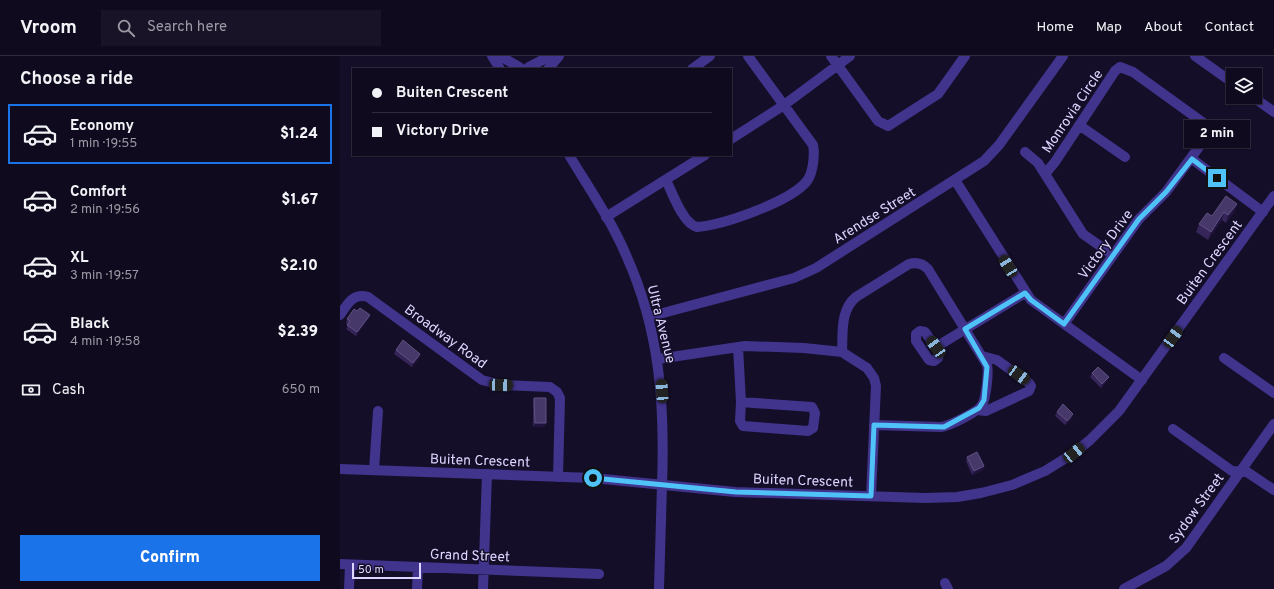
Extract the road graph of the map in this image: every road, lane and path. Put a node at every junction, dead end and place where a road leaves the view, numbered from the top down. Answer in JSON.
{"nodes":[{"id":1,"x":492,"y":56,"type":"edge"},
{"id":2,"x":500,"y":56,"type":"edge"},
{"id":3,"x":550,"y":56,"type":"edge"},
{"id":4,"x":558,"y":56,"type":"edge"},
{"id":5,"x":710,"y":56,"type":"edge"},
{"id":6,"x":748,"y":56,"type":"edge"},
{"id":7,"x":831,"y":56,"type":"edge"},
{"id":8,"x":850,"y":56,"type":"edge"},
{"id":9,"x":965,"y":56,"type":"edge"},
{"id":10,"x":1063,"y":56,"type":"edge"},
{"id":11,"x":1195,"y":56,"type":"edge"},
{"id":12,"x":837,"y":65,"type":"junction"},
{"id":13,"x":499,"y":68,"type":"edge"},
{"id":14,"x":526,"y":68,"type":"edge"},
{"id":15,"x":549,"y":68,"type":"edge"},
{"id":16,"x":693,"y":68,"type":"edge"},
{"id":17,"x":1226,"y":78,"type":"edge"},
{"id":18,"x":1262,"y":103,"type":"edge"},
{"id":19,"x":784,"y":105,"type":"junction"},
{"id":20,"x":1274,"y":112,"type":"edge"},
{"id":21,"x":1079,"y":125,"type":"junction"},
{"id":22,"x":732,"y":138,"type":"edge"},
{"id":23,"x":1025,"y":152,"type":"dead end"},
{"id":24,"x":569,"y":156,"type":"edge"},
{"id":25,"x":703,"y":156,"type":"edge"},
{"id":26,"x":1125,"y":157,"type":"dead end"},
{"id":27,"x":1192,"y":159,"type":"junction"},
{"id":28,"x":1045,"y":174,"type":"junction"},
{"id":29,"x":666,"y":180,"type":"junction"},
{"id":30,"x":955,"y":180,"type":"junction"},
{"id":31,"x":1274,"y":196,"type":"edge"},
{"id":32,"x":1263,"y":212,"type":"junction"},
{"id":33,"x":606,"y":217,"type":"junction"},
{"id":34,"x":1113,"y":255,"type":"junction"},
{"id":35,"x":1025,"y":293,"type":"junction"},
{"id":36,"x":340,"y":315,"type":"edge"},
{"id":37,"x":648,"y":317,"type":"junction"},
{"id":38,"x":1064,"y":324,"type":"junction"},
{"id":39,"x":965,"y":329,"type":"junction"},
{"id":40,"x":738,"y":347,"type":"junction"},
{"id":41,"x":936,"y":347,"type":"dead end"},
{"id":42,"x":842,"y":352,"type":"junction"},
{"id":43,"x":982,"y":356,"type":"junction"},
{"id":44,"x":1224,"y":358,"type":"dead end"},
{"id":45,"x":658,"y":359,"type":"junction"},
{"id":46,"x":1142,"y":380,"type":"junction"},
{"id":47,"x":1274,"y":393,"type":"edge"},
{"id":48,"x":741,"y":402,"type":"junction"},
{"id":49,"x":977,"y":410,"type":"junction"},
{"id":50,"x":378,"y":411,"type":"dead end"},
{"id":51,"x":1274,"y":424,"type":"edge"},
{"id":52,"x":874,"y":425,"type":"junction"},
{"id":53,"x":1173,"y":429,"type":"dead end"},
{"id":54,"x":340,"y":469,"type":"edge"},
{"id":55,"x":374,"y":470,"type":"junction"},
{"id":56,"x":1240,"y":472,"type":"junction"},
{"id":57,"x":487,"y":474,"type":"junction"},
{"id":58,"x":558,"y":477,"type":"junction"},
{"id":59,"x":662,"y":485,"type":"junction"},
{"id":60,"x":1274,"y":490,"type":"edge"},
{"id":61,"x":871,"y":496,"type":"junction"},
{"id":62,"x":345,"y":565,"type":"edge"},
{"id":63,"x":418,"y":567,"type":"junction"},
{"id":64,"x":484,"y":569,"type":"junction"},
{"id":65,"x":599,"y":574,"type":"dead end"},
{"id":66,"x":349,"y":589,"type":"edge"},
{"id":67,"x":417,"y":589,"type":"edge"},
{"id":68,"x":483,"y":589,"type":"edge"},
{"id":69,"x":659,"y":589,"type":"edge"},
{"id":70,"x":1124,"y":589,"type":"edge"}],
"edges":[{"from":1,"to":13,"type":"street"},
{"from":2,"to":14,"type":"street"},
{"from":3,"to":14,"type":"street"},
{"from":4,"to":15,"type":"street"},
{"from":5,"to":16,"type":"street"},
{"from":6,"to":19,"type":"street"},
{"from":7,"to":12,"type":"street"},
{"from":8,"to":12,"type":"street"},
{"from":9,"to":12,"type":"street"},
{"from":10,"to":30,"type":"street","name":"Arendse Street"},
{"from":11,"to":17,"type":"street"},
{"from":12,"to":19,"type":"street"},
{"from":18,"to":20,"type":"street"},
{"from":19,"to":22,"type":"street"},
{"from":19,"to":29,"type":"street"},
{"from":21,"to":26,"type":"street"},
{"from":21,"to":27,"type":"street","name":"Monrovia Circle"},
{"from":21,"to":28,"type":"street","name":"Monrovia Circle"},
{"from":23,"to":28,"type":"street","name":"Monrovia Circle"},
{"from":24,"to":33,"type":"street","name":"Ultra Avenue"},
{"from":25,"to":29,"type":"street"},
{"from":27,"to":32,"type":"street"},
{"from":27,"to":34,"type":"street","name":"Victory Drive"},
{"from":28,"to":34,"type":"street","name":"Monrovia Circle"},
{"from":29,"to":33,"type":"street"},
{"from":30,"to":35,"type":"street"},
{"from":30,"to":37,"type":"street","name":"Arendse Street"},
{"from":31,"to":32,"type":"street","name":"Buiten Crescent"},
{"from":32,"to":46,"type":"street","name":"Buiten Crescent"},
{"from":33,"to":37,"type":"street","name":"Ultra Avenue"},
{"from":34,"to":38,"type":"street","name":"Victory Drive"},
{"from":35,"to":38,"type":"street"},
{"from":35,"to":39,"type":"street"},
{"from":36,"to":58,"type":"street","name":"Broadway Road"},
{"from":37,"to":45,"type":"street","name":"Ultra Avenue"},
{"from":38,"to":46,"type":"street"},
{"from":39,"to":41,"type":"street"},
{"from":39,"to":42,"type":"street"},
{"from":39,"to":43,"type":"street"},
{"from":40,"to":42,"type":"street"},
{"from":40,"to":45,"type":"street"},
{"from":40,"to":48,"type":"street"},
{"from":42,"to":52,"type":"street"},
{"from":43,"to":49,"type":"street"},
{"from":43,"to":49,"type":"street"},
{"from":44,"to":47,"type":"street"},
{"from":45,"to":59,"type":"street","name":"Ultra Avenue"},
{"from":46,"to":61,"type":"street","name":"Buiten Crescent"},
{"from":48,"to":48,"type":"street"},
{"from":49,"to":52,"type":"street"},
{"from":50,"to":55,"type":"street"},
{"from":51,"to":56,"type":"street","name":"Sydow Street"},
{"from":52,"to":61,"type":"street"},
{"from":53,"to":56,"type":"street"},
{"from":54,"to":55,"type":"street","name":"Buiten Crescent"},
{"from":55,"to":57,"type":"street","name":"Buiten Crescent"},
{"from":56,"to":60,"type":"street"},
{"from":56,"to":70,"type":"street","name":"Sydow Street"},
{"from":57,"to":58,"type":"street","name":"Buiten Crescent"},
{"from":57,"to":64,"type":"street"},
{"from":58,"to":59,"type":"street","name":"Buiten Crescent"},
{"from":59,"to":61,"type":"street","name":"Buiten Crescent"},
{"from":59,"to":69,"type":"street","name":"Ultra Avenue"},
{"from":62,"to":63,"type":"street","name":"Grand Street"},
{"from":62,"to":66,"type":"street"},
{"from":63,"to":64,"type":"street","name":"Grand Street"},
{"from":63,"to":67,"type":"street"},
{"from":64,"to":65,"type":"street","name":"Grand Street"},
{"from":64,"to":68,"type":"street"}]}
